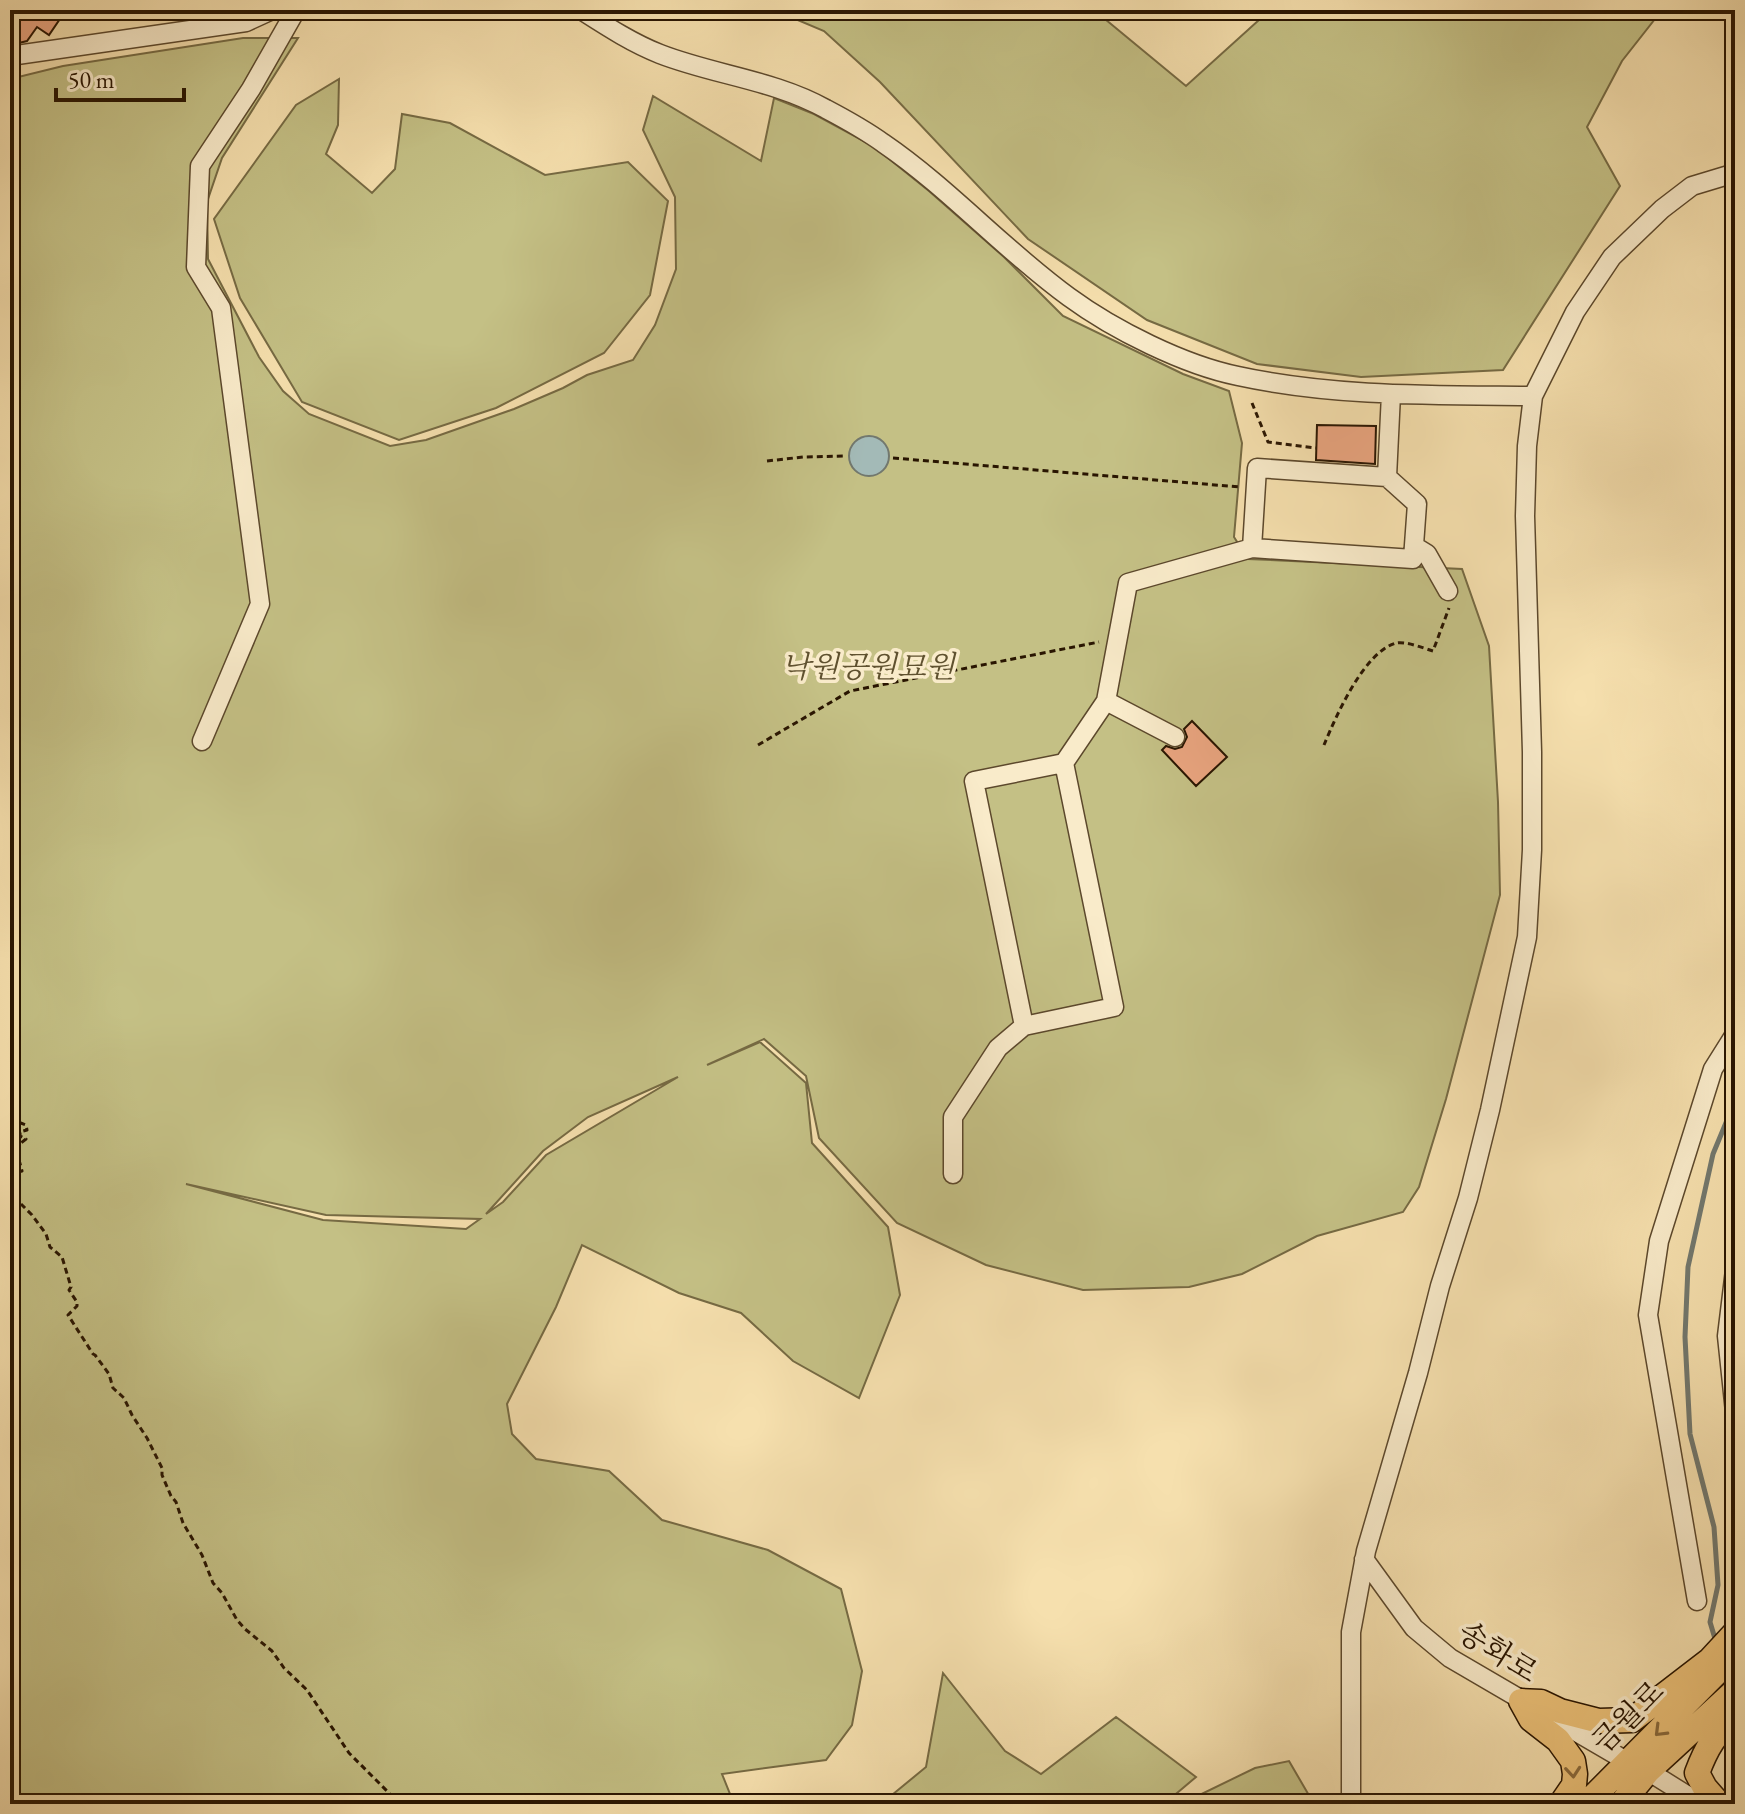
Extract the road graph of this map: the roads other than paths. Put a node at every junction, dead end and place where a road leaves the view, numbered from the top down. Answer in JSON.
{"nodes":[{"id":1,"x":272,"y":10,"type":"edge"},
{"id":2,"x":296,"y":10,"type":"edge"},
{"id":3,"x":581,"y":10,"type":"edge"},
{"id":4,"x":10,"y":56,"type":"edge"},
{"id":5,"x":1735,"y":173,"type":"edge"},
{"id":6,"x":1391,"y":394,"type":"junction"},
{"id":7,"x":1533,"y":396,"type":"junction"},
{"id":8,"x":1387,"y":477,"type":"junction"},
{"id":9,"x":1414,"y":546,"type":"junction"},
{"id":10,"x":1252,"y":548,"type":"junction"},
{"id":11,"x":1448,"y":591,"type":"road end"},
{"id":12,"x":1106,"y":701,"type":"junction"},
{"id":13,"x":1175,"y":737,"type":"dead end"},
{"id":14,"x":202,"y":741,"type":"dead end"},
{"id":15,"x":1064,"y":763,"type":"junction"},
{"id":16,"x":1024,"y":1026,"type":"junction"},
{"id":17,"x":1735,"y":1034,"type":"edge"},
{"id":18,"x":953,"y":1174,"type":"dead end"},
{"id":19,"x":1735,"y":1270,"type":"edge"},
{"id":20,"x":1735,"y":1412,"type":"edge"},
{"id":21,"x":1364,"y":1559,"type":"junction"},
{"id":22,"x":1697,"y":1601,"type":"dead end"},
{"id":23,"x":1735,"y":1633,"type":"edge"},
{"id":24,"x":1735,"y":1655,"type":"edge"},
{"id":25,"x":1712,"y":1668,"type":"junction"},
{"id":26,"x":1521,"y":1701,"type":"junction"},
{"id":27,"x":1730,"y":1708,"type":"edge"},
{"id":28,"x":1638,"y":1767,"type":"junction"},
{"id":29,"x":1351,"y":1804,"type":"edge"},
{"id":30,"x":1561,"y":1804,"type":"edge"},
{"id":31,"x":1586,"y":1804,"type":"edge"},
{"id":32,"x":1621,"y":1804,"type":"edge"},
{"id":33,"x":1701,"y":1804,"type":"edge"},
{"id":34,"x":1719,"y":1804,"type":"edge"}],
"edges":[{"from":1,"to":4,"type":"street"},
{"from":2,"to":14,"type":"street"},
{"from":3,"to":6,"type":"street"},
{"from":5,"to":7,"type":"street"},
{"from":6,"to":7,"type":"street"},
{"from":6,"to":8,"type":"street"},
{"from":7,"to":21,"type":"street"},
{"from":8,"to":9,"type":"street"},
{"from":8,"to":10,"type":"street"},
{"from":9,"to":10,"type":"street"},
{"from":9,"to":11,"type":"street"},
{"from":10,"to":12,"type":"street"},
{"from":12,"to":13,"type":"street"},
{"from":12,"to":15,"type":"street"},
{"from":15,"to":16,"type":"street"},
{"from":15,"to":16,"type":"street"},
{"from":16,"to":18,"type":"street"},
{"from":17,"to":22,"type":"street"},
{"from":19,"to":20,"type":"street"},
{"from":21,"to":26,"type":"street","name":"송화로"},
{"from":21,"to":29,"type":"street"},
{"from":23,"to":25,"type":"main road"},
{"from":24,"to":25,"type":"main road"},
{"from":25,"to":26,"type":"main road"},
{"from":25,"to":28,"type":"main road","name":"금월로","one_way":true},
{"from":26,"to":28,"type":"street","name":"송화로"},
{"from":26,"to":30,"type":"main road","one_way":true},
{"from":27,"to":28,"type":"main road","name":"금월로"},
{"from":27,"to":34,"type":"main road"},
{"from":28,"to":31,"type":"main road","name":"금월로"},
{"from":28,"to":32,"type":"main road","name":"금월로"},
{"from":28,"to":33,"type":"street","name":"송화로"}]}
